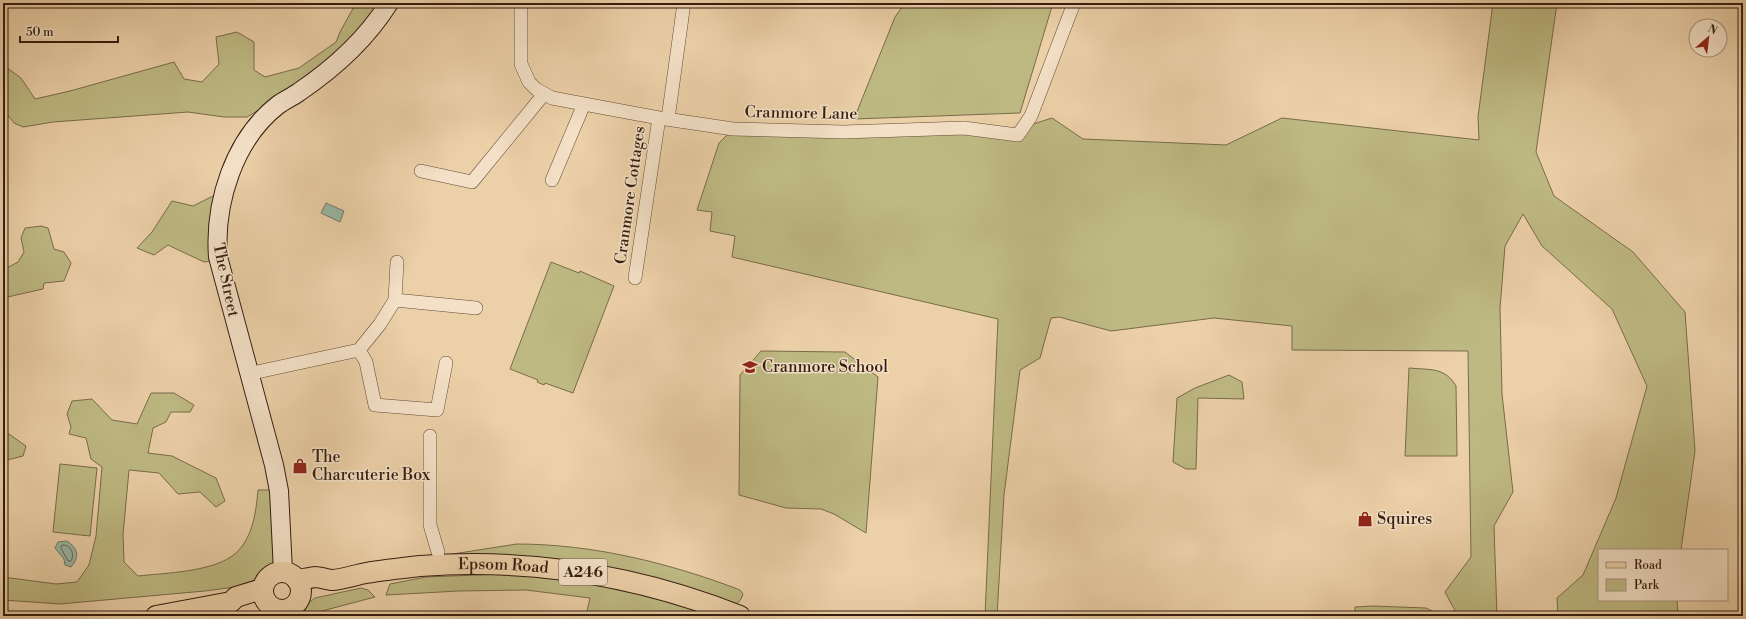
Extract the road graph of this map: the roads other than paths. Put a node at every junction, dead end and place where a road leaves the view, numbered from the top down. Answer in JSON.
{"nodes":[{"id":1,"x":389,"y":3,"type":"edge"},
{"id":2,"x":521,"y":3,"type":"edge"},
{"id":3,"x":684,"y":3,"type":"edge"},
{"id":4,"x":1074,"y":3,"type":"edge"},
{"id":5,"x":544,"y":94,"type":"junction"},
{"id":6,"x":584,"y":104,"type":"junction"},
{"id":7,"x":663,"y":119,"type":"junction"},
{"id":8,"x":421,"y":171,"type":"dead end"},
{"id":9,"x":552,"y":180,"type":"dead end"},
{"id":10,"x":397,"y":262,"type":"dead end"},
{"id":11,"x":635,"y":278,"type":"dead end"},
{"id":12,"x":395,"y":300,"type":"junction"},
{"id":13,"x":476,"y":308,"type":"dead end"},
{"id":14,"x":359,"y":350,"type":"junction"},
{"id":15,"x":446,"y":363,"type":"dead end"},
{"id":16,"x":248,"y":374,"type":"junction"},
{"id":17,"x":430,"y":436,"type":"dead end"},
{"id":18,"x":438,"y":552,"type":"dead end"},
{"id":19,"x":294,"y":582,"type":"junction"},
{"id":20,"x":265,"y":597,"type":"junction"},
{"id":21,"x":287,"y":613,"type":"edge"},
{"id":22,"x":156,"y":616,"type":"edge"},
{"id":23,"x":740,"y":616,"type":"edge"}],
"edges":[{"from":1,"to":16,"type":"street","name":"The Street"},
{"from":2,"to":5,"type":"street","name":"Cranmore Lane"},
{"from":3,"to":7,"type":"street","name":"Cranmore Cottages"},
{"from":4,"to":7,"type":"street","name":"Cranmore Lane"},
{"from":5,"to":6,"type":"street","name":"Cranmore Lane"},
{"from":5,"to":8,"type":"street"},
{"from":6,"to":7,"type":"street","name":"Cranmore Lane"},
{"from":6,"to":9,"type":"street"},
{"from":7,"to":11,"type":"street","name":"Cranmore Cottages"},
{"from":10,"to":12,"type":"street"},
{"from":12,"to":13,"type":"street"},
{"from":12,"to":14,"type":"street"},
{"from":14,"to":15,"type":"street"},
{"from":14,"to":16,"type":"street"},
{"from":16,"to":19,"type":"street","name":"The Street"},
{"from":17,"to":18,"type":"street"},
{"from":19,"to":20,"type":"main road","name":"Epsom Road"},
{"from":19,"to":21,"type":"main road"},
{"from":19,"to":23,"type":"main road","name":"Epsom Road","number":"A246"},
{"from":20,"to":21,"type":"main road"},
{"from":20,"to":22,"type":"main road"}]}
